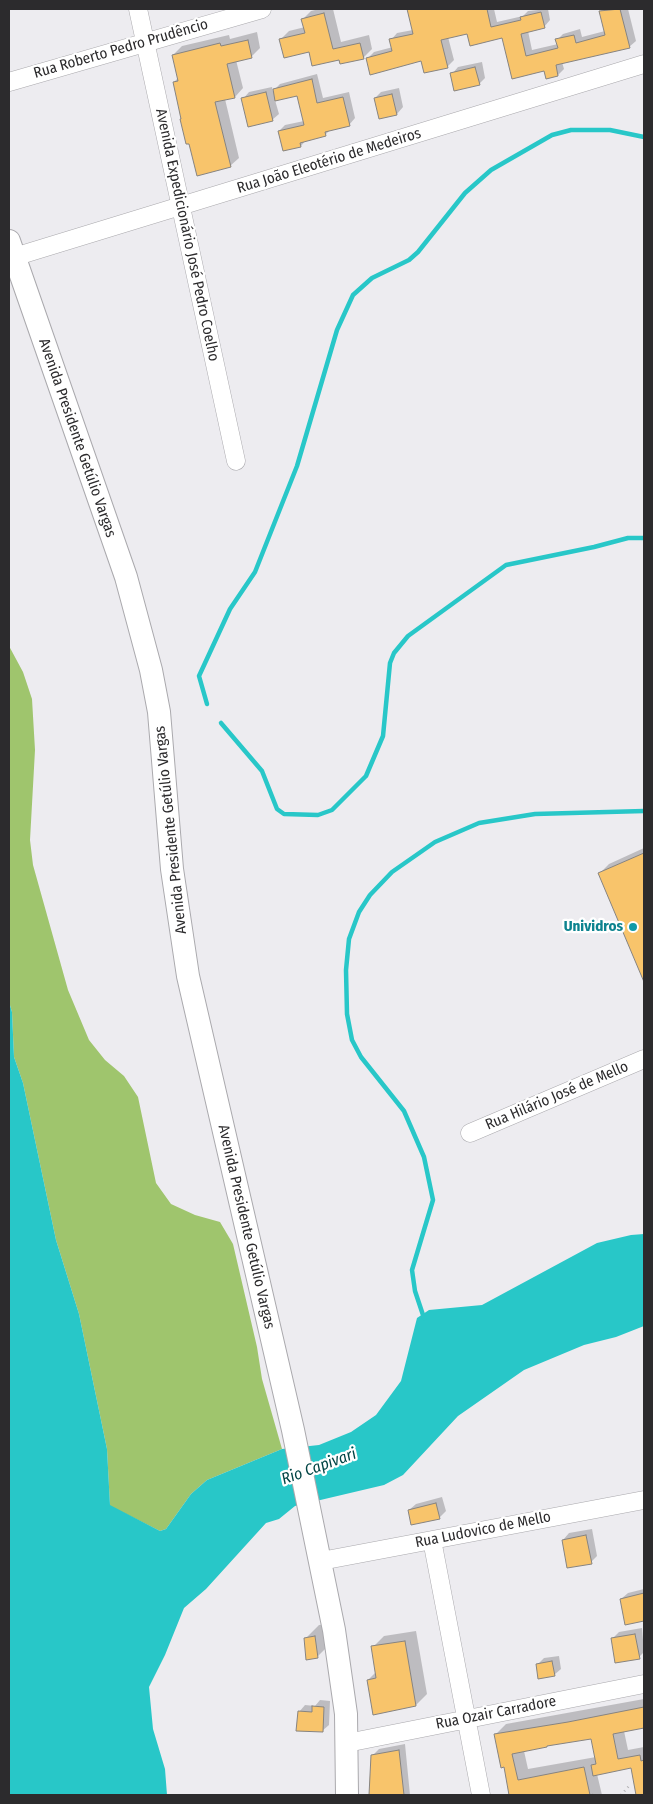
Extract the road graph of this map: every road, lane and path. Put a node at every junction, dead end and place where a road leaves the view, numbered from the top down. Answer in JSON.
{"nodes":[{"id":1,"x":138,"y":9,"type":"edge"},
{"id":2,"x":262,"y":9,"type":"edge"},
{"id":3,"x":145,"y":42,"type":"junction"},
{"id":4,"x":644,"y":64,"type":"edge"},
{"id":5,"x":9,"y":82,"type":"edge"},
{"id":6,"x":180,"y":207,"type":"junction"},
{"id":7,"x":12,"y":249,"type":"edge"},
{"id":8,"x":236,"y":461,"type":"dead end"},
{"id":9,"x":644,"y":1059,"type":"edge"},
{"id":10,"x":470,"y":1133,"type":"dead end"},
{"id":11,"x":644,"y":1500,"type":"edge"},
{"id":12,"x":432,"y":1540,"type":"junction"},
{"id":13,"x":321,"y":1561,"type":"junction"},
{"id":14,"x":644,"y":1684,"type":"edge"},
{"id":15,"x":467,"y":1719,"type":"junction"},
{"id":16,"x":347,"y":1743,"type":"junction"},
{"id":17,"x":629,"y":1786,"type":"dead end"},
{"id":18,"x":347,"y":1795,"type":"edge"},
{"id":19,"x":481,"y":1795,"type":"edge"},
{"id":20,"x":621,"y":1795,"type":"edge"}],
"edges":[{"from":1,"to":3,"type":"street","name":"Avenida Expedicionário José Pedro Coelho"},
{"from":2,"to":3,"type":"street","name":"Rua Roberto Pedro Prudêncio"},
{"from":3,"to":5,"type":"street","name":"Rua Roberto Pedro Prudêncio"},
{"from":3,"to":6,"type":"street","name":"Avenida Expedicionário José Pedro Coelho"},
{"from":4,"to":6,"type":"street","name":"Rua João Eleotério de Medeiros"},
{"from":6,"to":7,"type":"street","name":"Rua João Eleotério de Medeiros"},
{"from":6,"to":8,"type":"street","name":"Avenida Expedicionário José Pedro Coelho"},
{"from":7,"to":13,"type":"main road","name":"Avenida Presidente Getúlio Vargas"},
{"from":9,"to":10,"type":"street","name":"Rua Hilário José de Mello"},
{"from":11,"to":12,"type":"street","name":"Rua Ludovico de Mello"},
{"from":12,"to":13,"type":"street","name":"Rua Ludovico de Mello"},
{"from":12,"to":15,"type":"street"},
{"from":13,"to":16,"type":"main road","name":"Avenida Presidente Getúlio Vargas"},
{"from":14,"to":15,"type":"street","name":"Rua Ozair Carradore"},
{"from":15,"to":16,"type":"street","name":"Rua Ozair Carradore"},
{"from":15,"to":19,"type":"street"},
{"from":16,"to":18,"type":"main road","name":"Avenida Presidente Getúlio Vargas"},
{"from":17,"to":20,"type":"path"}]}
